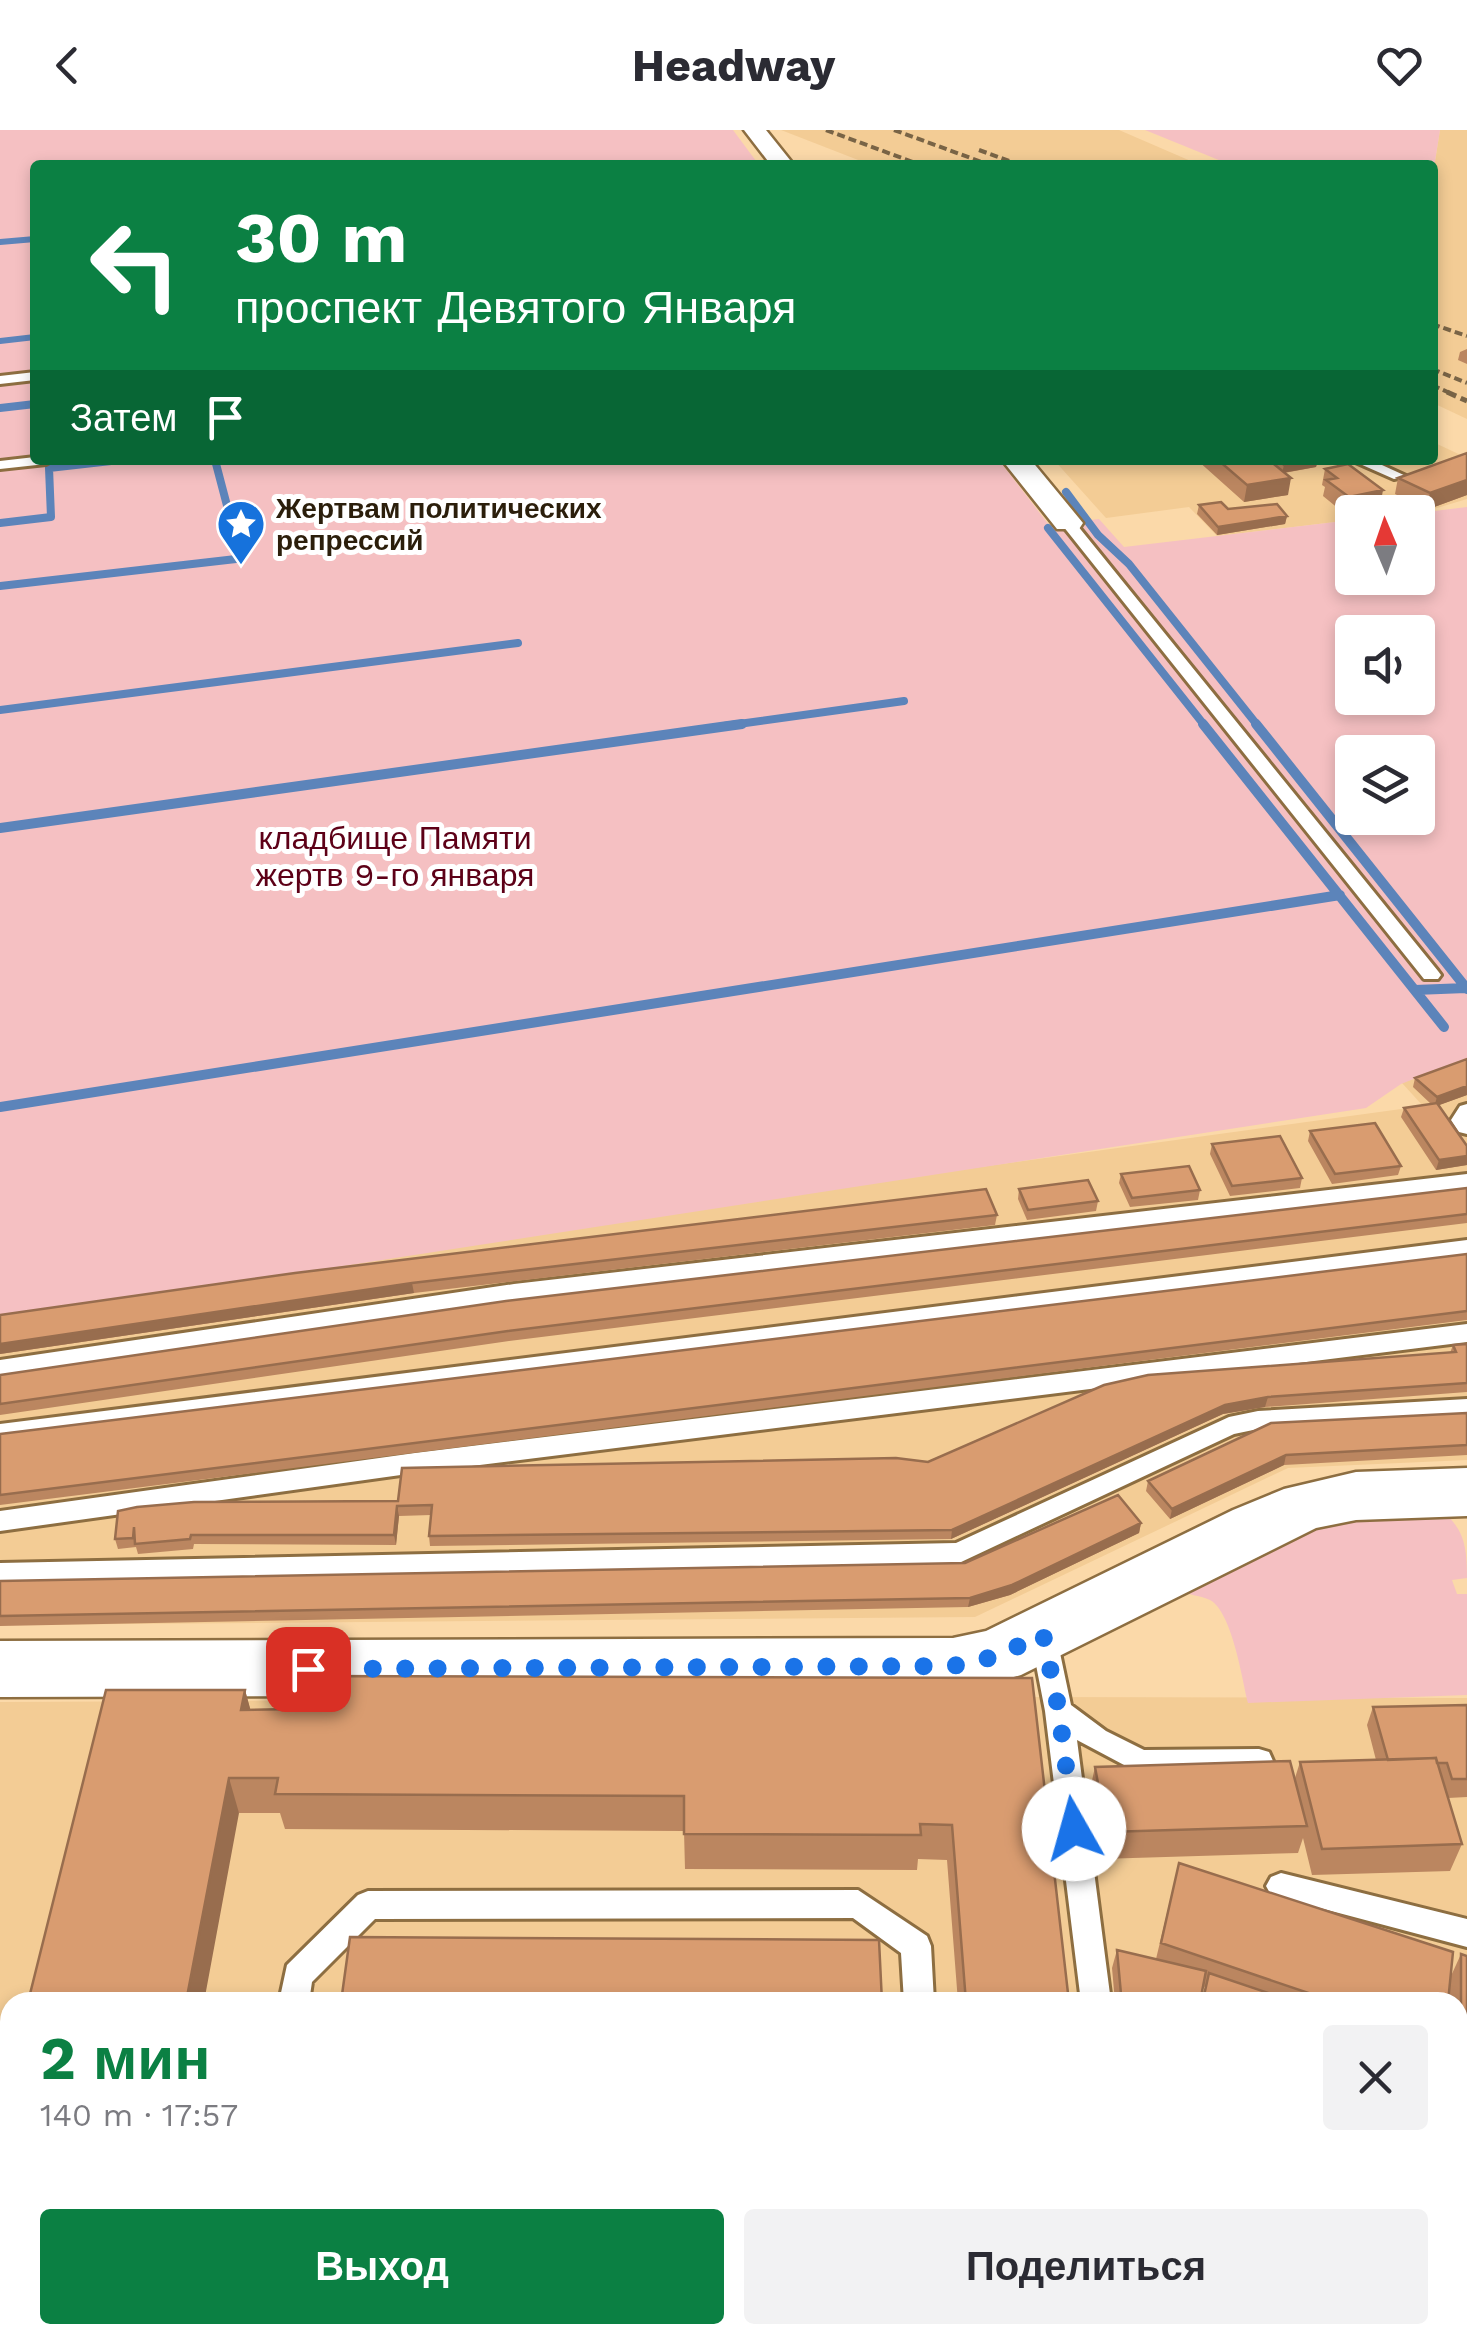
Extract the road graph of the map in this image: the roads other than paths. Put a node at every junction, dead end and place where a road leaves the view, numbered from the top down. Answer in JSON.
{"nodes":[{"id":1,"x":756,"y":130,"type":"edge"},
{"id":2,"x":779,"y":160,"type":"edge"},
{"id":3,"x":30,"y":377,"type":"edge"},
{"id":4,"x":0,"y":380,"type":"edge"},
{"id":5,"x":30,"y":462,"type":"edge"},
{"id":6,"x":0,"y":465,"type":"edge"},
{"id":7,"x":1020,"y":465,"type":"edge"},
{"id":8,"x":1370,"y":465,"type":"edge"},
{"id":9,"x":1398,"y":476,"type":"edge"},
{"id":10,"x":1068,"y":523,"type":"joint"},
{"id":11,"x":1431,"y":975,"type":"dead end"},
{"id":12,"x":1467,"y":1111,"type":"edge"},
{"id":13,"x":1467,"y":1127,"type":"edge"},
{"id":14,"x":1467,"y":1181,"type":"edge"},
{"id":15,"x":1467,"y":1248,"type":"edge"},
{"id":16,"x":1467,"y":1333,"type":"edge"},
{"id":17,"x":0,"y":1370,"type":"edge"},
{"id":18,"x":1467,"y":1408,"type":"edge"},
{"id":19,"x":0,"y":1433,"type":"edge"},
{"id":20,"x":1467,"y":1492,"type":"edge"},
{"id":21,"x":0,"y":1521,"type":"edge"},
{"id":22,"x":0,"y":1574,"type":"edge"},
{"id":23,"x":1043,"y":1634,"type":"junction"},
{"id":24,"x":0,"y":1670,"type":"edge"},
{"id":25,"x":1059,"y":1711,"type":"junction"},
{"id":26,"x":1259,"y":1761,"type":"edge"},
{"id":27,"x":1281,"y":1886,"type":"dead end"},
{"id":28,"x":1467,"y":1934,"type":"edge"},
{"id":29,"x":296,"y":1992,"type":"edge"},
{"id":30,"x":919,"y":1992,"type":"edge"},
{"id":31,"x":1095,"y":1992,"type":"edge"}],
"edges":[{"from":1,"to":2,"type":"street"},
{"from":3,"to":4,"type":"lane"},
{"from":5,"to":6,"type":"lane"},
{"from":7,"to":10,"type":"street"},
{"from":8,"to":9,"type":"lane"},
{"from":10,"to":11,"type":"lane"},
{"from":12,"to":13,"type":"lane"},
{"from":14,"to":17,"type":"lane"},
{"from":15,"to":19,"type":"lane"},
{"from":16,"to":21,"type":"lane"},
{"from":18,"to":22,"type":"lane"},
{"from":20,"to":23,"type":"street"},
{"from":23,"to":24,"type":"street"},
{"from":23,"to":25,"type":"lane"},
{"from":25,"to":26,"type":"lane"},
{"from":25,"to":31,"type":"lane"},
{"from":27,"to":28,"type":"lane"},
{"from":29,"to":30,"type":"lane"}]}
